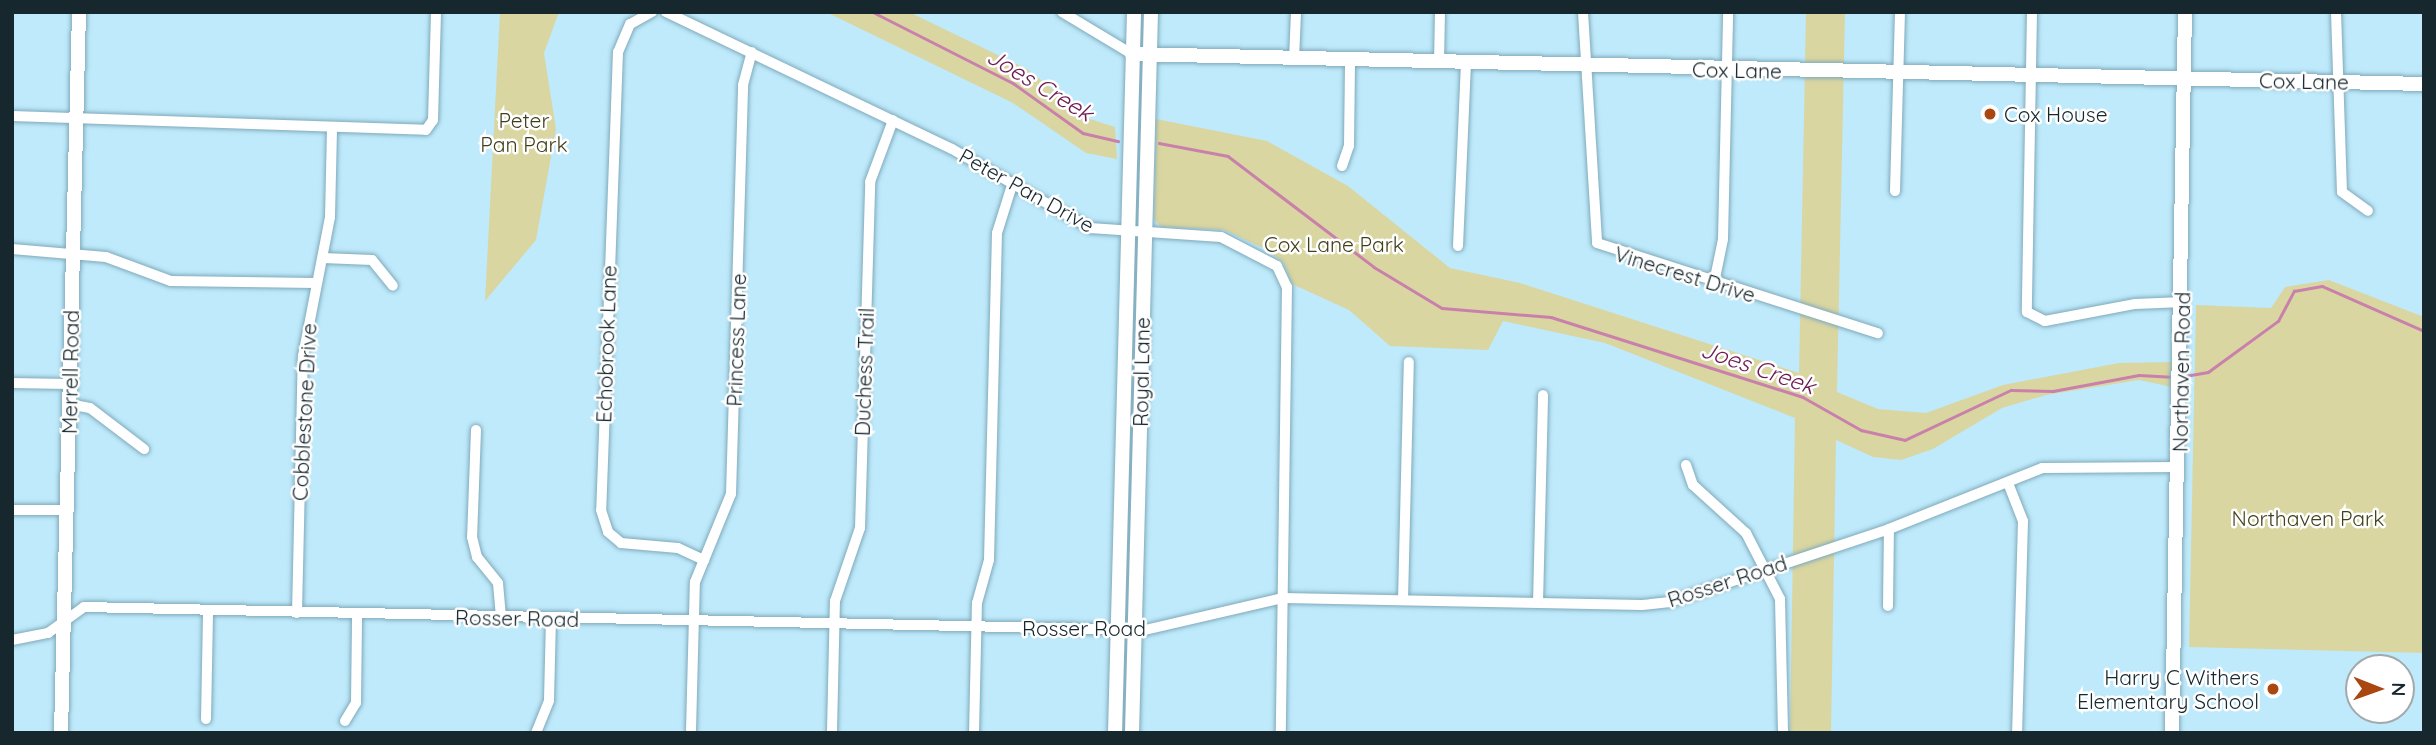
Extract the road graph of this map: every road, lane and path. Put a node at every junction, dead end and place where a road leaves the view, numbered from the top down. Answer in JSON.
{"nodes":[{"id":1,"x":79,"y":12,"type":"edge"},
{"id":2,"x":436,"y":12,"type":"edge"},
{"id":3,"x":652,"y":12,"type":"edge"},
{"id":4,"x":666,"y":12,"type":"edge"},
{"id":5,"x":1062,"y":12,"type":"edge"},
{"id":6,"x":1134,"y":12,"type":"edge"},
{"id":7,"x":1151,"y":12,"type":"edge"},
{"id":8,"x":1296,"y":12,"type":"edge"},
{"id":9,"x":1440,"y":12,"type":"edge"},
{"id":10,"x":1583,"y":12,"type":"edge"},
{"id":11,"x":1728,"y":12,"type":"edge"},
{"id":12,"x":1900,"y":12,"type":"edge"},
{"id":13,"x":2032,"y":12,"type":"edge"},
{"id":14,"x":2185,"y":12,"type":"edge"},
{"id":15,"x":2336,"y":12,"type":"edge"},
{"id":16,"x":752,"y":52,"type":"junction"},
{"id":17,"x":1132,"y":54,"type":"junction"},
{"id":18,"x":1151,"y":56,"type":"junction"},
{"id":19,"x":1294,"y":60,"type":"junction"},
{"id":20,"x":1350,"y":61,"type":"junction"},
{"id":21,"x":1439,"y":63,"type":"junction"},
{"id":22,"x":1466,"y":63,"type":"junction"},
{"id":23,"x":1583,"y":67,"type":"junction"},
{"id":24,"x":1727,"y":70,"type":"junction"},
{"id":25,"x":1898,"y":74,"type":"junction"},
{"id":26,"x":2030,"y":76,"type":"junction"},
{"id":27,"x":2188,"y":78,"type":"junction"},
{"id":28,"x":2340,"y":82,"type":"junction"},
{"id":29,"x":2424,"y":84,"type":"edge"},
{"id":30,"x":12,"y":116,"type":"edge"},
{"id":31,"x":76,"y":119,"type":"junction"},
{"id":32,"x":893,"y":120,"type":"junction"},
{"id":33,"x":332,"y":129,"type":"junction"},
{"id":34,"x":1342,"y":166,"type":"dead end"},
{"id":35,"x":1013,"y":183,"type":"junction"},
{"id":36,"x":1895,"y":191,"type":"dead end"},
{"id":37,"x":2368,"y":211,"type":"dead end"},
{"id":38,"x":1127,"y":234,"type":"junction"},
{"id":39,"x":1145,"y":235,"type":"junction"},
{"id":40,"x":1458,"y":246,"type":"dead end"},
{"id":41,"x":12,"y":249,"type":"edge"},
{"id":42,"x":73,"y":251,"type":"junction"},
{"id":43,"x":323,"y":258,"type":"junction"},
{"id":44,"x":316,"y":283,"type":"junction"},
{"id":45,"x":1714,"y":283,"type":"junction"},
{"id":46,"x":393,"y":286,"type":"dead end"},
{"id":47,"x":2183,"y":302,"type":"junction"},
{"id":48,"x":1878,"y":333,"type":"dead end"},
{"id":49,"x":1409,"y":362,"type":"dead end"},
{"id":50,"x":12,"y":383,"type":"edge"},
{"id":51,"x":69,"y":384,"type":"junction"},
{"id":52,"x":1543,"y":395,"type":"dead end"},
{"id":53,"x":69,"y":404,"type":"junction"},
{"id":54,"x":476,"y":430,"type":"dead end"},
{"id":55,"x":144,"y":449,"type":"dead end"},
{"id":56,"x":1686,"y":465,"type":"dead end"},
{"id":57,"x":2179,"y":467,"type":"junction"},
{"id":58,"x":2008,"y":482,"type":"junction"},
{"id":59,"x":12,"y":510,"type":"edge"},
{"id":60,"x":66,"y":510,"type":"junction"},
{"id":61,"x":1889,"y":528,"type":"junction"},
{"id":62,"x":704,"y":560,"type":"junction"},
{"id":63,"x":1766,"y":570,"type":"junction"},
{"id":64,"x":1283,"y":598,"type":"junction"},
{"id":65,"x":1403,"y":600,"type":"junction"},
{"id":66,"x":1538,"y":603,"type":"junction"},
{"id":67,"x":1888,"y":606,"type":"dead end"},
{"id":68,"x":208,"y":610,"type":"junction"},
{"id":69,"x":297,"y":613,"type":"junction"},
{"id":70,"x":358,"y":615,"type":"junction"},
{"id":71,"x":502,"y":618,"type":"junction"},
{"id":72,"x":551,"y":618,"type":"junction"},
{"id":73,"x":64,"y":621,"type":"junction"},
{"id":74,"x":693,"y":621,"type":"junction"},
{"id":75,"x":834,"y":624,"type":"junction"},
{"id":76,"x":975,"y":627,"type":"junction"},
{"id":77,"x":1118,"y":630,"type":"junction"},
{"id":78,"x":1135,"y":630,"type":"junction"},
{"id":79,"x":12,"y":640,"type":"edge"},
{"id":80,"x":206,"y":719,"type":"dead end"},
{"id":81,"x":345,"y":721,"type":"dead end"},
{"id":82,"x":691,"y":730,"type":"dead end"},
{"id":83,"x":832,"y":732,"type":"edge"},
{"id":84,"x":61,"y":733,"type":"edge"},
{"id":85,"x":536,"y":733,"type":"edge"},
{"id":86,"x":974,"y":733,"type":"edge"},
{"id":87,"x":1115,"y":733,"type":"edge"},
{"id":88,"x":1132,"y":733,"type":"edge"},
{"id":89,"x":1280,"y":733,"type":"edge"},
{"id":90,"x":1783,"y":733,"type":"edge"},
{"id":91,"x":2017,"y":733,"type":"edge"},
{"id":92,"x":2172,"y":733,"type":"edge"}],
"edges":[{"from":1,"to":31,"type":"street","name":"Merrell Road"},
{"from":2,"to":33,"type":"street"},
{"from":3,"to":62,"type":"street","name":"Echobrook Lane"},
{"from":4,"to":16,"type":"street","name":"Peter Pan Drive"},
{"from":5,"to":17,"type":"street","name":"Cox Lane"},
{"from":6,"to":17,"type":"street","name":"Royal Lane"},
{"from":7,"to":18,"type":"street","name":"Royal Lane"},
{"from":8,"to":19,"type":"street"},
{"from":9,"to":21,"type":"street"},
{"from":10,"to":23,"type":"street","name":"Vinecrest Drive"},
{"from":11,"to":24,"type":"street"},
{"from":12,"to":25,"type":"street"},
{"from":13,"to":26,"type":"street"},
{"from":14,"to":27,"type":"street","name":"Northaven Road"},
{"from":15,"to":28,"type":"street"},
{"from":16,"to":32,"type":"street","name":"Peter Pan Drive"},
{"from":16,"to":62,"type":"street","name":"Princess Lane"},
{"from":17,"to":18,"type":"street","name":"Cox Lane"},
{"from":17,"to":38,"type":"street","name":"Royal Lane"},
{"from":18,"to":19,"type":"street","name":"Cox Lane"},
{"from":18,"to":39,"type":"street","name":"Royal Lane"},
{"from":19,"to":20,"type":"street","name":"Cox Lane"},
{"from":20,"to":21,"type":"street","name":"Cox Lane"},
{"from":20,"to":34,"type":"street"},
{"from":21,"to":22,"type":"street","name":"Cox Lane"},
{"from":22,"to":23,"type":"street","name":"Cox Lane"},
{"from":22,"to":40,"type":"street"},
{"from":23,"to":24,"type":"street","name":"Cox Lane"},
{"from":23,"to":45,"type":"street","name":"Vinecrest Drive"},
{"from":24,"to":25,"type":"street","name":"Cox Lane"},
{"from":24,"to":45,"type":"street"},
{"from":25,"to":26,"type":"street","name":"Cox Lane"},
{"from":25,"to":36,"type":"street"},
{"from":26,"to":27,"type":"street","name":"Cox Lane"},
{"from":26,"to":47,"type":"street"},
{"from":27,"to":28,"type":"street","name":"Cox Lane"},
{"from":27,"to":47,"type":"street","name":"Northaven Road"},
{"from":28,"to":29,"type":"street","name":"Cox Lane"},
{"from":28,"to":37,"type":"street"},
{"from":30,"to":31,"type":"street"},
{"from":31,"to":33,"type":"street"},
{"from":31,"to":42,"type":"street","name":"Merrell Road"},
{"from":32,"to":35,"type":"street","name":"Peter Pan Drive"},
{"from":32,"to":75,"type":"street","name":"Duchess Trail"},
{"from":33,"to":43,"type":"street","name":"Cobblestone Drive"},
{"from":35,"to":38,"type":"street","name":"Peter Pan Drive"},
{"from":35,"to":76,"type":"street"},
{"from":38,"to":39,"type":"street","name":"Peter Pan Drive"},
{"from":38,"to":77,"type":"street","name":"Royal Lane"},
{"from":39,"to":64,"type":"street","name":"Peter Pan Drive"},
{"from":39,"to":78,"type":"street","name":"Royal Lane"},
{"from":41,"to":42,"type":"street"},
{"from":42,"to":44,"type":"street"},
{"from":42,"to":51,"type":"street","name":"Merrell Road"},
{"from":43,"to":44,"type":"street","name":"Cobblestone Drive"},
{"from":43,"to":46,"type":"street"},
{"from":44,"to":69,"type":"street","name":"Cobblestone Drive"},
{"from":45,"to":48,"type":"street","name":"Vinecrest Drive"},
{"from":47,"to":57,"type":"street","name":"Northaven Road"},
{"from":49,"to":65,"type":"street"},
{"from":50,"to":51,"type":"street"},
{"from":51,"to":53,"type":"street","name":"Merrell Road"},
{"from":52,"to":66,"type":"street"},
{"from":53,"to":55,"type":"street"},
{"from":53,"to":60,"type":"street","name":"Merrell Road"},
{"from":54,"to":71,"type":"street"},
{"from":56,"to":63,"type":"street"},
{"from":57,"to":58,"type":"street","name":"Rosser Road"},
{"from":57,"to":92,"type":"street","name":"Northaven Road"},
{"from":58,"to":61,"type":"street","name":"Rosser Road"},
{"from":58,"to":91,"type":"street"},
{"from":59,"to":60,"type":"street"},
{"from":60,"to":73,"type":"street","name":"Merrell Road"},
{"from":61,"to":63,"type":"street","name":"Rosser Road"},
{"from":61,"to":67,"type":"street"},
{"from":62,"to":74,"type":"street","name":"Princess Lane"},
{"from":63,"to":66,"type":"street","name":"Rosser Road"},
{"from":63,"to":90,"type":"street"},
{"from":64,"to":65,"type":"street","name":"Rosser Road"},
{"from":64,"to":78,"type":"street","name":"Rosser Road"},
{"from":64,"to":89,"type":"street","name":"Peter Pan Drive"},
{"from":65,"to":66,"type":"street","name":"Rosser Road"},
{"from":68,"to":69,"type":"street","name":"Rosser Road"},
{"from":68,"to":73,"type":"street","name":"Rosser Road"},
{"from":68,"to":80,"type":"street"},
{"from":69,"to":70,"type":"street","name":"Rosser Road"},
{"from":70,"to":71,"type":"street","name":"Rosser Road"},
{"from":70,"to":81,"type":"street"},
{"from":71,"to":72,"type":"street","name":"Rosser Road"},
{"from":72,"to":74,"type":"street","name":"Rosser Road"},
{"from":72,"to":85,"type":"street"},
{"from":73,"to":79,"type":"street","name":"Rosser Road"},
{"from":73,"to":84,"type":"street","name":"Merrell Road"},
{"from":74,"to":75,"type":"street","name":"Rosser Road"},
{"from":74,"to":82,"type":"street","name":"Princess Lane"},
{"from":75,"to":76,"type":"street","name":"Rosser Road"},
{"from":75,"to":83,"type":"street","name":"Duchess Trail"},
{"from":76,"to":77,"type":"street","name":"Rosser Road"},
{"from":76,"to":86,"type":"street"},
{"from":77,"to":78,"type":"street","name":"Rosser Road"},
{"from":77,"to":87,"type":"street","name":"Royal Lane"},
{"from":78,"to":88,"type":"street","name":"Royal Lane"}]}
